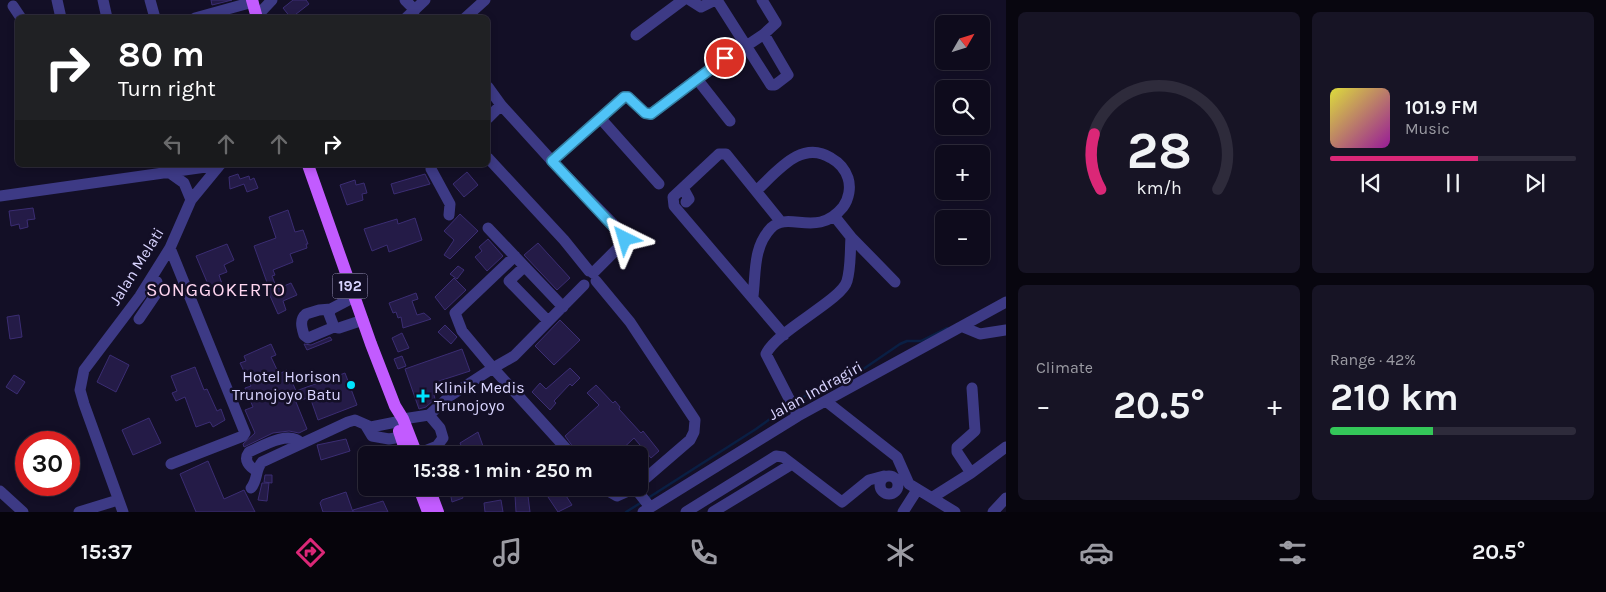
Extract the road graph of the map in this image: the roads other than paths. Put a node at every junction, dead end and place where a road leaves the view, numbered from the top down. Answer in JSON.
{"nodes":[{"id":1,"x":57,"y":0,"type":"edge"},
{"id":2,"x":103,"y":0,"type":"edge"},
{"id":3,"x":150,"y":0,"type":"edge"},
{"id":4,"x":272,"y":0,"type":"edge"},
{"id":5,"x":405,"y":0,"type":"edge"},
{"id":6,"x":425,"y":0,"type":"edge"},
{"id":7,"x":485,"y":0,"type":"edge"},
{"id":8,"x":683,"y":0,"type":"edge"},
{"id":9,"x":690,"y":0,"type":"edge"},
{"id":10,"x":716,"y":0,"type":"edge"},
{"id":11,"x":762,"y":0,"type":"edge"},
{"id":12,"x":252,"y":1,"type":"edge"},
{"id":13,"x":13,"y":6,"type":"dead end"},
{"id":14,"x":410,"y":14,"type":"edge"},
{"id":15,"x":19,"y":15,"type":"edge"},
{"id":16,"x":60,"y":15,"type":"edge"},
{"id":17,"x":106,"y":15,"type":"edge"},
{"id":18,"x":154,"y":15,"type":"edge"},
{"id":19,"x":205,"y":15,"type":"edge"},
{"id":20,"x":256,"y":15,"type":"edge"},
{"id":21,"x":259,"y":15,"type":"edge"},
{"id":22,"x":468,"y":15,"type":"edge"},
{"id":23,"x":764,"y":34,"type":"junction"},
{"id":24,"x":636,"y":35,"type":"dead end"},
{"id":25,"x":746,"y":44,"type":"junction"},
{"id":26,"x":697,"y":79,"type":"junction"},
{"id":27,"x":490,"y":90,"type":"edge"},
{"id":28,"x":502,"y":105,"type":"junction"},
{"id":29,"x":490,"y":116,"type":"edge"},
{"id":30,"x":601,"y":119,"type":"junction"},
{"id":31,"x":730,"y":121,"type":"dead end"},
{"id":32,"x":490,"y":160,"type":"edge"},
{"id":33,"x":552,"y":161,"type":"junction"},
{"id":34,"x":209,"y":167,"type":"edge"},
{"id":35,"x":218,"y":167,"type":"edge"},
{"id":36,"x":309,"y":167,"type":"edge"},
{"id":37,"x":432,"y":167,"type":"edge"},
{"id":38,"x":170,"y":174,"type":"junction"},
{"id":39,"x":659,"y":184,"type":"dead end"},
{"id":40,"x":683,"y":188,"type":"junction"},
{"id":41,"x":756,"y":191,"type":"junction"},
{"id":42,"x":0,"y":196,"type":"edge"},
{"id":43,"x":191,"y":200,"type":"junction"},
{"id":44,"x":686,"y":202,"type":"dead end"},
{"id":45,"x":449,"y":215,"type":"dead end"},
{"id":46,"x":835,"y":217,"type":"junction"},
{"id":47,"x":781,"y":222,"type":"junction"},
{"id":48,"x":488,"y":228,"type":"dead end"},
{"id":49,"x":851,"y":237,"type":"junction"},
{"id":50,"x":170,"y":248,"type":"junction"},
{"id":51,"x":515,"y":256,"type":"junction"},
{"id":52,"x":524,"y":267,"type":"junction"},
{"id":53,"x":152,"y":277,"type":"junction"},
{"id":54,"x":590,"y":278,"type":"junction"},
{"id":55,"x":895,"y":282,"type":"dead end"},
{"id":56,"x":753,"y":296,"type":"junction"},
{"id":57,"x":354,"y":297,"type":"junction"},
{"id":58,"x":1006,"y":302,"type":"edge"},
{"id":59,"x":563,"y":307,"type":"junction"},
{"id":60,"x":331,"y":309,"type":"junction"},
{"id":61,"x":139,"y":319,"type":"dead end"},
{"id":62,"x":362,"y":320,"type":"junction"},
{"id":63,"x":548,"y":321,"type":"junction"},
{"id":64,"x":334,"y":327,"type":"junction"},
{"id":65,"x":963,"y":327,"type":"junction"},
{"id":66,"x":1006,"y":330,"type":"edge"},
{"id":67,"x":784,"y":334,"type":"junction"},
{"id":68,"x":493,"y":368,"type":"junction"},
{"id":69,"x":972,"y":388,"type":"dead end"},
{"id":70,"x":827,"y":402,"type":"junction"},
{"id":71,"x":794,"y":408,"type":"junction"},
{"id":72,"x":436,"y":417,"type":"junction"},
{"id":73,"x":399,"y":421,"type":"junction"},
{"id":74,"x":366,"y":426,"type":"junction"},
{"id":75,"x":401,"y":437,"type":"junction"},
{"id":76,"x":271,"y":443,"type":"junction"},
{"id":77,"x":302,"y":443,"type":"junction"},
{"id":78,"x":404,"y":446,"type":"edge"},
{"id":79,"x":412,"y":446,"type":"edge"},
{"id":80,"x":436,"y":446,"type":"edge"},
{"id":81,"x":564,"y":446,"type":"edge"},
{"id":82,"x":1006,"y":447,"type":"edge"},
{"id":83,"x":276,"y":454,"type":"junction"},
{"id":84,"x":171,"y":464,"type":"dead end"},
{"id":85,"x":792,"y":464,"type":"junction"},
{"id":86,"x":257,"y":471,"type":"junction"},
{"id":87,"x":971,"y":473,"type":"junction"},
{"id":88,"x":884,"y":476,"type":"dead end"},
{"id":89,"x":648,"y":477,"type":"edge"},
{"id":90,"x":251,"y":488,"type":"dead end"},
{"id":91,"x":0,"y":490,"type":"edge"},
{"id":92,"x":917,"y":490,"type":"junction"},
{"id":93,"x":422,"y":496,"type":"edge"},
{"id":94,"x":432,"y":496,"type":"edge"},
{"id":95,"x":640,"y":496,"type":"edge"},
{"id":96,"x":933,"y":498,"type":"junction"},
{"id":97,"x":1006,"y":498,"type":"edge"},
{"id":98,"x":118,"y":500,"type":"junction"},
{"id":99,"x":845,"y":507,"type":"edge"},
{"id":100,"x":646,"y":508,"type":"edge"},
{"id":101,"x":23,"y":512,"type":"edge"},
{"id":102,"x":79,"y":512,"type":"edge"},
{"id":103,"x":123,"y":512,"type":"edge"},
{"id":104,"x":428,"y":512,"type":"edge"},
{"id":105,"x":438,"y":512,"type":"edge"},
{"id":106,"x":686,"y":512,"type":"edge"},
{"id":107,"x":713,"y":512,"type":"edge"},
{"id":108,"x":903,"y":512,"type":"edge"},
{"id":109,"x":955,"y":512,"type":"edge"},
{"id":110,"x":993,"y":512,"type":"edge"}],
"edges":[{"from":1,"to":16,"type":"street"},
{"from":2,"to":17,"type":"street"},
{"from":3,"to":18,"type":"street"},
{"from":4,"to":21,"type":"street"},
{"from":5,"to":14,"type":"street"},
{"from":6,"to":14,"type":"street"},
{"from":7,"to":22,"type":"street"},
{"from":8,"to":24,"type":"street"},
{"from":9,"to":10,"type":"street"},
{"from":10,"to":25,"type":"street"},
{"from":11,"to":23,"type":"street"},
{"from":12,"to":19,"type":"street"},
{"from":12,"to":20,"type":"main road"},
{"from":13,"to":15,"type":"street"},
{"from":23,"to":25,"type":"street"},
{"from":23,"to":25,"type":"street"},
{"from":25,"to":26,"type":"street"},
{"from":26,"to":30,"type":"street"},
{"from":26,"to":31,"type":"street"},
{"from":27,"to":28,"type":"street"},
{"from":28,"to":29,"type":"street"},
{"from":28,"to":33,"type":"street"},
{"from":30,"to":33,"type":"street"},
{"from":30,"to":39,"type":"street"},
{"from":32,"to":54,"type":"street"},
{"from":33,"to":54,"type":"street"},
{"from":34,"to":38,"type":"street"},
{"from":35,"to":43,"type":"street","name":"Jalan Melati"},
{"from":36,"to":57,"type":"main road","number":"192"},
{"from":37,"to":45,"type":"street"},
{"from":38,"to":42,"type":"street"},
{"from":38,"to":43,"type":"street"},
{"from":40,"to":41,"type":"street"},
{"from":40,"to":44,"type":"street"},
{"from":40,"to":56,"type":"street"},
{"from":41,"to":46,"type":"street"},
{"from":41,"to":47,"type":"street"},
{"from":43,"to":50,"type":"street","name":"Jalan Melati"},
{"from":46,"to":47,"type":"street"},
{"from":46,"to":49,"type":"street"},
{"from":47,"to":56,"type":"street"},
{"from":48,"to":51,"type":"street"},
{"from":49,"to":55,"type":"street"},
{"from":49,"to":67,"type":"street"},
{"from":50,"to":53,"type":"street","name":"Jalan Melati"},
{"from":50,"to":84,"type":"street"},
{"from":51,"to":52,"type":"street"},
{"from":51,"to":68,"type":"street"},
{"from":52,"to":59,"type":"street"},
{"from":52,"to":63,"type":"street"},
{"from":53,"to":61,"type":"street"},
{"from":53,"to":98,"type":"street","name":"Jalan Melati"},
{"from":54,"to":59,"type":"street"},
{"from":54,"to":89,"type":"street"},
{"from":56,"to":67,"type":"street"},
{"from":57,"to":60,"type":"street"},
{"from":57,"to":62,"type":"main road","number":"192"},
{"from":58,"to":65,"type":"street","name":"Jalan Indragiri"},
{"from":59,"to":63,"type":"street"},
{"from":60,"to":64,"type":"street"},
{"from":60,"to":64,"type":"street"},
{"from":62,"to":64,"type":"street"},
{"from":62,"to":73,"type":"main road","number":"192"},
{"from":63,"to":68,"type":"street"},
{"from":65,"to":66,"type":"street"},
{"from":65,"to":70,"type":"street","name":"Jalan Indragiri"},
{"from":67,"to":71,"type":"street"},
{"from":68,"to":72,"type":"street"},
{"from":68,"to":81,"type":"street"},
{"from":69,"to":87,"type":"street"},
{"from":70,"to":71,"type":"street","name":"Jalan Indragiri"},
{"from":70,"to":92,"type":"street"},
{"from":71,"to":100,"type":"street","name":"Jalan Indragiri"},
{"from":72,"to":73,"type":"street"},
{"from":72,"to":80,"type":"street"},
{"from":73,"to":74,"type":"street"},
{"from":73,"to":75,"type":"main road","number":"192"},
{"from":73,"to":79,"type":"main road","number":"192"},
{"from":74,"to":75,"type":"street"},
{"from":74,"to":77,"type":"street"},
{"from":75,"to":78,"type":"main road","number":"192"},
{"from":76,"to":77,"type":"street"},
{"from":76,"to":83,"type":"street"},
{"from":76,"to":86,"type":"street"},
{"from":77,"to":83,"type":"street"},
{"from":82,"to":87,"type":"street"},
{"from":83,"to":86,"type":"street"},
{"from":85,"to":99,"type":"street"},
{"from":85,"to":106,"type":"street"},
{"from":85,"to":107,"type":"street"},
{"from":86,"to":90,"type":"street"},
{"from":87,"to":96,"type":"street"},
{"from":88,"to":99,"type":"street"},
{"from":91,"to":101,"type":"street"},
{"from":92,"to":96,"type":"street"},
{"from":92,"to":108,"type":"street"},
{"from":93,"to":104,"type":"main road"},
{"from":94,"to":105,"type":"main road"},
{"from":95,"to":100,"type":"street"},
{"from":96,"to":109,"type":"street"},
{"from":97,"to":110,"type":"street"},
{"from":98,"to":102,"type":"street"},
{"from":98,"to":103,"type":"street","name":"Jalan Melati"}]}
